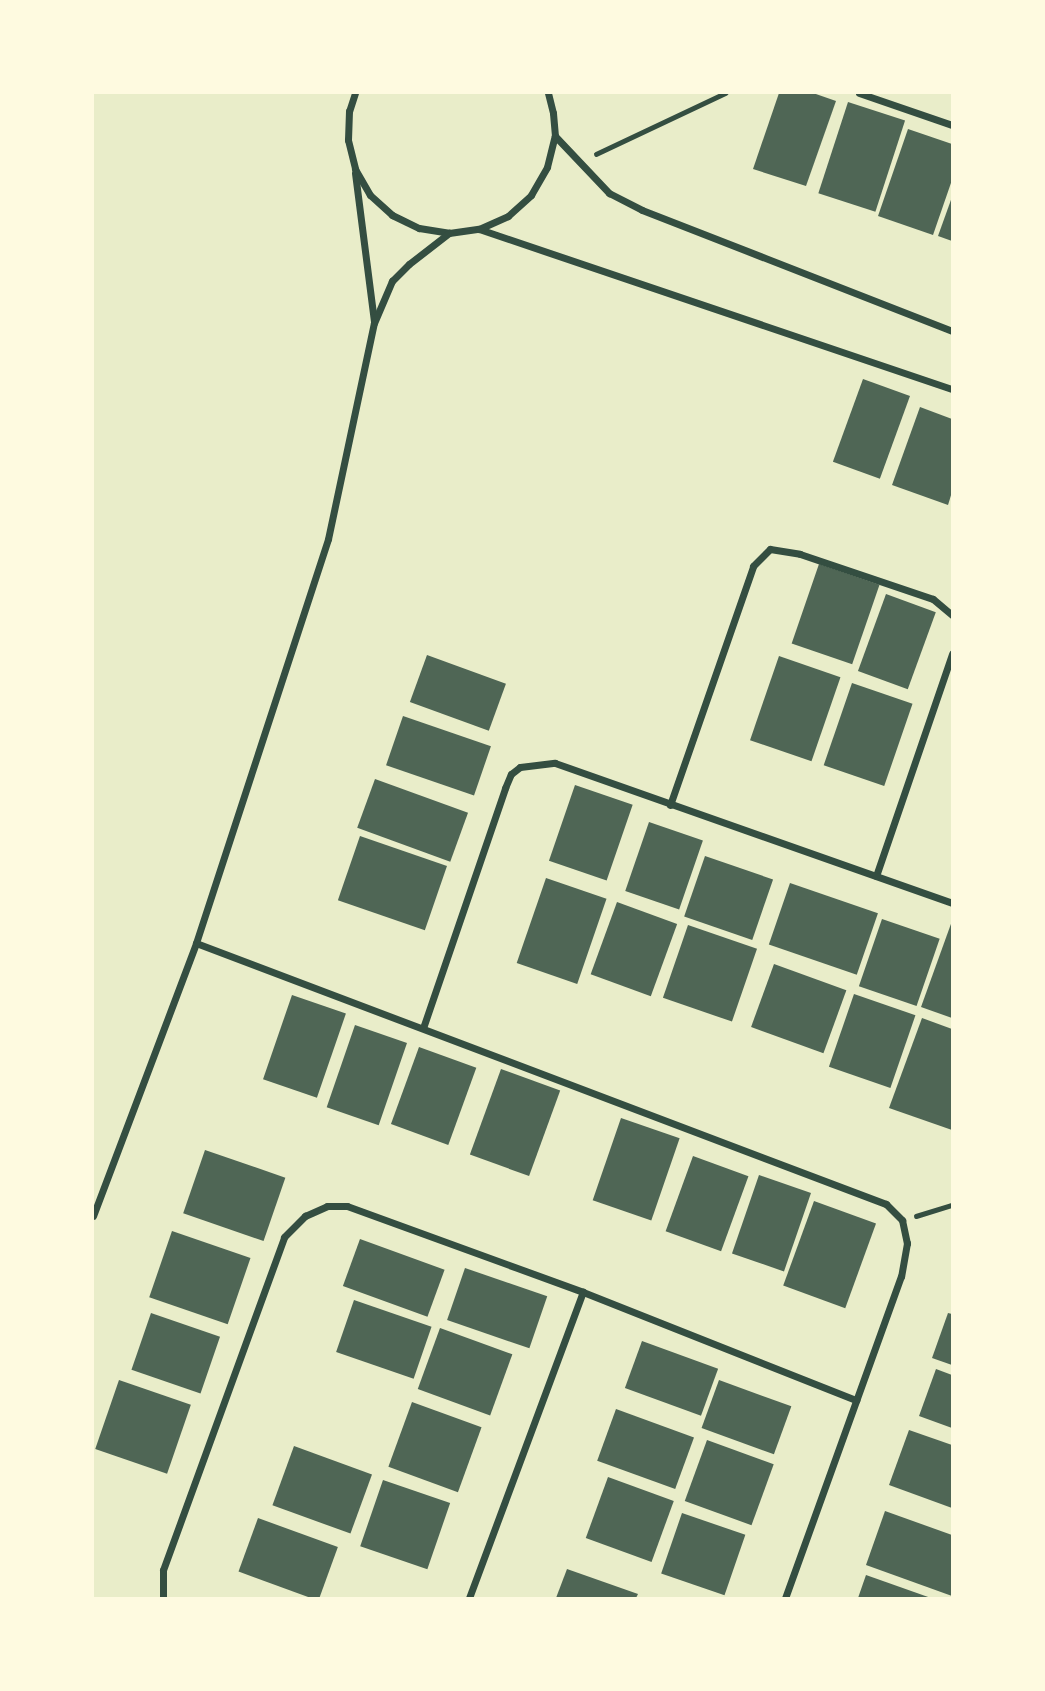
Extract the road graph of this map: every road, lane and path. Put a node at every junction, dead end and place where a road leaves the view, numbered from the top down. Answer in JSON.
{"nodes":[{"id":1,"x":355,"y":93,"type":"edge"},
{"id":2,"x":548,"y":93,"type":"edge"},
{"id":3,"x":725,"y":93,"type":"edge"},
{"id":4,"x":859,"y":93,"type":"edge"},
{"id":5,"x":952,"y":125,"type":"edge"},
{"id":6,"x":555,"y":136,"type":"junction"},
{"id":7,"x":580,"y":161,"type":"junction"},
{"id":8,"x":355,"y":169,"type":"junction"},
{"id":9,"x":479,"y":229,"type":"junction"},
{"id":10,"x":449,"y":233,"type":"junction"},
{"id":11,"x":374,"y":323,"type":"junction"},
{"id":12,"x":952,"y":331,"type":"edge"},
{"id":13,"x":952,"y":389,"type":"edge"},
{"id":14,"x":952,"y":615,"type":"edge"},
{"id":15,"x":952,"y":654,"type":"edge"},
{"id":16,"x":670,"y":805,"type":"junction"},
{"id":17,"x":876,"y":876,"type":"junction"},
{"id":18,"x":952,"y":903,"type":"edge"},
{"id":19,"x":196,"y":943,"type":"junction"},
{"id":20,"x":423,"y":1028,"type":"junction"},
{"id":21,"x":952,"y":1205,"type":"edge"},
{"id":22,"x":93,"y":1216,"type":"edge"},
{"id":23,"x":902,"y":1220,"type":"junction"},
{"id":24,"x":583,"y":1292,"type":"junction"},
{"id":25,"x":856,"y":1400,"type":"junction"},
{"id":26,"x":163,"y":1598,"type":"edge"},
{"id":27,"x":469,"y":1598,"type":"edge"},
{"id":28,"x":785,"y":1598,"type":"edge"}],
"edges":[{"from":1,"to":8,"type":"street"},
{"from":2,"to":6,"type":"street"},
{"from":3,"to":7,"type":"path"},
{"from":4,"to":5,"type":"street"},
{"from":6,"to":7,"type":"street"},
{"from":6,"to":9,"type":"street"},
{"from":7,"to":12,"type":"street"},
{"from":8,"to":10,"type":"street"},
{"from":8,"to":11,"type":"street"},
{"from":9,"to":10,"type":"street"},
{"from":9,"to":13,"type":"street"},
{"from":10,"to":11,"type":"street"},
{"from":11,"to":19,"type":"street"},
{"from":14,"to":16,"type":"street"},
{"from":15,"to":17,"type":"street"},
{"from":16,"to":17,"type":"street"},
{"from":16,"to":20,"type":"street"},
{"from":17,"to":18,"type":"street"},
{"from":19,"to":20,"type":"street"},
{"from":19,"to":22,"type":"street"},
{"from":20,"to":23,"type":"street"},
{"from":21,"to":23,"type":"path"},
{"from":23,"to":25,"type":"street"},
{"from":24,"to":25,"type":"street"},
{"from":24,"to":26,"type":"street"},
{"from":24,"to":27,"type":"street"},
{"from":25,"to":28,"type":"street"}]}
